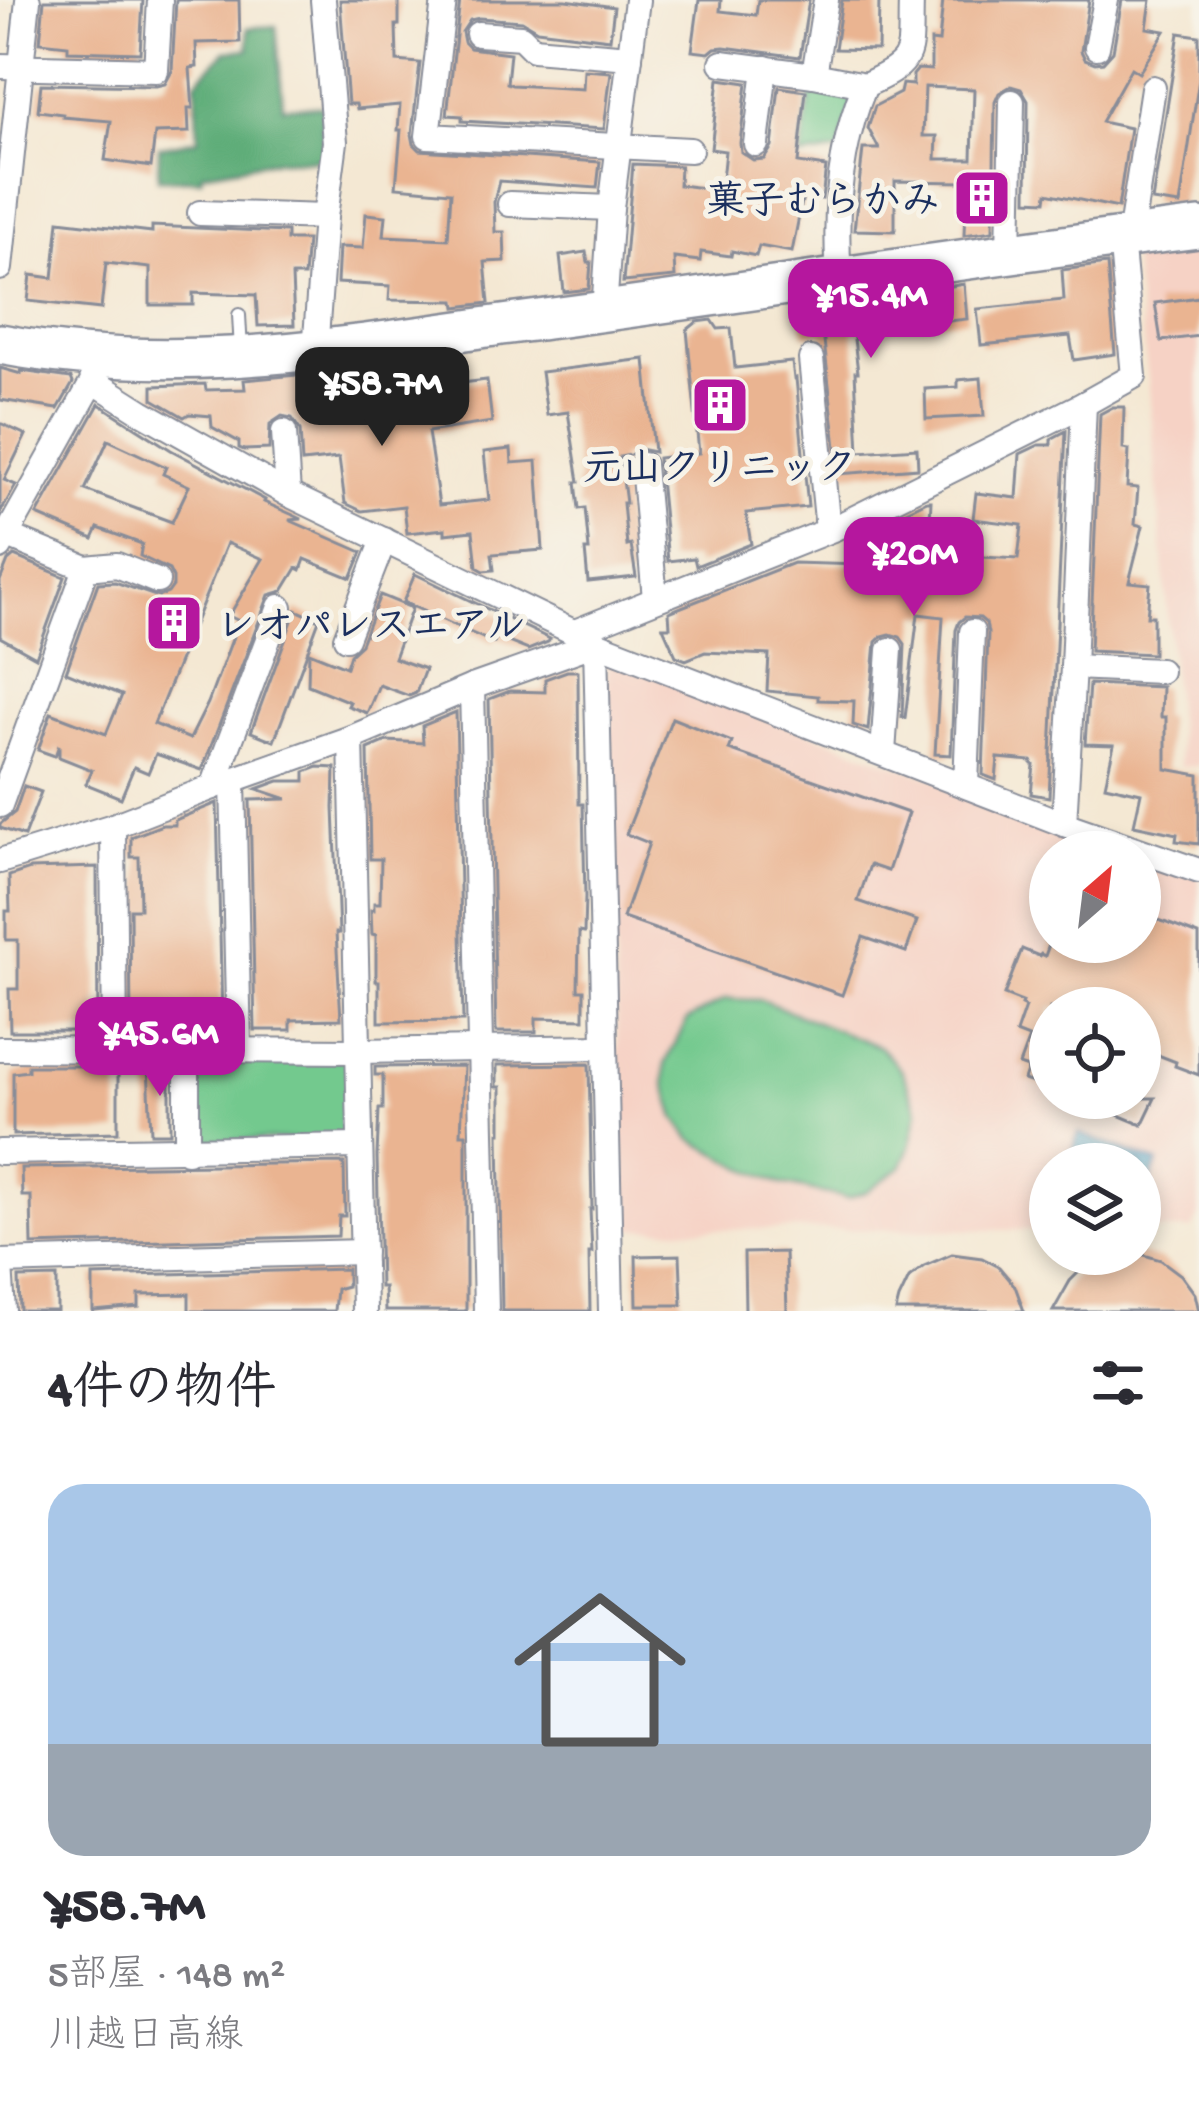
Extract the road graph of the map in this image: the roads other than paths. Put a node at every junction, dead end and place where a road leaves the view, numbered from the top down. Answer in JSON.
{"nodes":[{"id":1,"x":28,"y":0,"type":"edge"},
{"id":2,"x":160,"y":0,"type":"edge"},
{"id":3,"x":323,"y":0,"type":"edge"},
{"id":4,"x":444,"y":0,"type":"edge"},
{"id":5,"x":637,"y":0,"type":"edge"},
{"id":6,"x":826,"y":0,"type":"edge"},
{"id":7,"x":911,"y":0,"type":"edge"},
{"id":8,"x":1106,"y":0,"type":"edge"},
{"id":9,"x":478,"y":34,"type":"dead end"},
{"id":10,"x":1097,"y":47,"type":"dead end"},
{"id":11,"x":630,"y":57,"type":"junction"},
{"id":12,"x":722,"y":63,"type":"dead end"},
{"id":13,"x":11,"y":66,"type":"edge"},
{"id":14,"x":765,"y":68,"type":"junction"},
{"id":15,"x":814,"y":75,"type":"junction"},
{"id":16,"x":865,"y":85,"type":"junction"},
{"id":17,"x":1153,"y":88,"type":"dead end"},
{"id":18,"x":1012,"y":102,"type":"dead end"},
{"id":19,"x":756,"y":144,"type":"dead end"},
{"id":20,"x":618,"y":147,"type":"junction"},
{"id":21,"x":690,"y":150,"type":"dead end"},
{"id":22,"x":510,"y":204,"type":"dead end"},
{"id":23,"x":611,"y":208,"type":"junction"},
{"id":24,"x":200,"y":213,"type":"dead end"},
{"id":25,"x":325,"y":217,"type":"junction"},
{"id":26,"x":1199,"y":228,"type":"edge"},
{"id":27,"x":1126,"y":237,"type":"junction"},
{"id":28,"x":1010,"y":254,"type":"junction"},
{"id":29,"x":0,"y":268,"type":"edge"},
{"id":30,"x":838,"y":276,"type":"junction"},
{"id":31,"x":604,"y":312,"type":"junction"},
{"id":32,"x":239,"y":315,"type":"dead end"},
{"id":33,"x":314,"y":351,"type":"junction"},
{"id":34,"x":4,"y":352,"type":"edge"},
{"id":35,"x":242,"y":358,"type":"junction"},
{"id":36,"x":811,"y":358,"type":"dead end"},
{"id":37,"x":92,"y":369,"type":"junction"},
{"id":38,"x":1084,"y":404,"type":"junction"},
{"id":39,"x":284,"y":432,"type":"dead end"},
{"id":40,"x":644,"y":465,"type":"dead end"},
{"id":41,"x":288,"y":494,"type":"junction"},
{"id":42,"x":829,"y":530,"type":"junction"},
{"id":43,"x":384,"y":540,"type":"junction"},
{"id":44,"x":4,"y":542,"type":"edge"},
{"id":45,"x":86,"y":568,"type":"junction"},
{"id":46,"x":157,"y":581,"type":"dead end"},
{"id":47,"x":655,"y":599,"type":"junction"},
{"id":48,"x":280,"y":608,"type":"dead end"},
{"id":49,"x":972,"y":632,"type":"dead end"},
{"id":50,"x":346,"y":638,"type":"dead end"},
{"id":51,"x":585,"y":638,"type":"junction"},
{"id":52,"x":890,"y":650,"type":"dead end"},
{"id":53,"x":1073,"y":667,"type":"junction"},
{"id":54,"x":1160,"y":671,"type":"dead end"},
{"id":55,"x":472,"y":687,"type":"junction"},
{"id":56,"x":351,"y":738,"type":"junction"},
{"id":57,"x":883,"y":753,"type":"junction"},
{"id":58,"x":223,"y":783,"type":"junction"},
{"id":59,"x":966,"y":784,"type":"junction"},
{"id":60,"x":0,"y":805,"type":"edge"},
{"id":61,"x":1064,"y":824,"type":"junction"},
{"id":62,"x":112,"y":826,"type":"junction"},
{"id":63,"x":0,"y":861,"type":"edge"},
{"id":64,"x":1199,"y":871,"type":"edge"},
{"id":65,"x":604,"y":1046,"type":"junction"},
{"id":66,"x":115,"y":1048,"type":"junction"},
{"id":67,"x":0,"y":1049,"type":"edge"},
{"id":68,"x":187,"y":1049,"type":"junction"},
{"id":69,"x":239,"y":1050,"type":"junction"},
{"id":70,"x":480,"y":1050,"type":"junction"},
{"id":71,"x":359,"y":1051,"type":"junction"},
{"id":72,"x":360,"y":1146,"type":"junction"},
{"id":73,"x":187,"y":1151,"type":"junction"},
{"id":74,"x":0,"y":1152,"type":"edge"},
{"id":75,"x":363,"y":1252,"type":"junction"},
{"id":76,"x":0,"y":1263,"type":"edge"},
{"id":77,"x":2,"y":1311,"type":"edge"},
{"id":78,"x":364,"y":1311,"type":"edge"},
{"id":79,"x":486,"y":1311,"type":"edge"},
{"id":80,"x":611,"y":1311,"type":"edge"}],
"edges":[{"from":1,"to":13,"type":"street"},
{"from":2,"to":13,"type":"street"},
{"from":3,"to":25,"type":"street"},
{"from":4,"to":20,"type":"street"},
{"from":5,"to":11,"type":"street"},
{"from":6,"to":15,"type":"street"},
{"from":7,"to":16,"type":"street"},
{"from":8,"to":10,"type":"street"},
{"from":9,"to":11,"type":"street"},
{"from":11,"to":20,"type":"street"},
{"from":12,"to":14,"type":"street"},
{"from":13,"to":29,"type":"street"},
{"from":14,"to":15,"type":"street"},
{"from":14,"to":19,"type":"street"},
{"from":15,"to":16,"type":"street"},
{"from":16,"to":30,"type":"street"},
{"from":17,"to":27,"type":"street"},
{"from":18,"to":28,"type":"street"},
{"from":20,"to":21,"type":"street"},
{"from":20,"to":23,"type":"street"},
{"from":22,"to":23,"type":"street"},
{"from":23,"to":31,"type":"street"},
{"from":24,"to":25,"type":"street"},
{"from":25,"to":33,"type":"street"},
{"from":26,"to":27,"type":"main road"},
{"from":27,"to":28,"type":"main road"},
{"from":27,"to":38,"type":"street"},
{"from":28,"to":30,"type":"main road"},
{"from":30,"to":31,"type":"main road"},
{"from":31,"to":33,"type":"main road"},
{"from":32,"to":35,"type":"lane"},
{"from":33,"to":35,"type":"main road"},
{"from":34,"to":37,"type":"main road"},
{"from":35,"to":37,"type":"main road"},
{"from":36,"to":42,"type":"street"},
{"from":37,"to":41,"type":"street"},
{"from":37,"to":44,"type":"street"},
{"from":38,"to":42,"type":"street"},
{"from":38,"to":53,"type":"street"},
{"from":39,"to":41,"type":"street"},
{"from":40,"to":47,"type":"street"},
{"from":41,"to":43,"type":"street"},
{"from":42,"to":47,"type":"street"},
{"from":43,"to":50,"type":"street"},
{"from":43,"to":51,"type":"street"},
{"from":44,"to":45,"type":"street"},
{"from":45,"to":46,"type":"street"},
{"from":45,"to":60,"type":"street"},
{"from":47,"to":51,"type":"street"},
{"from":48,"to":58,"type":"street"},
{"from":49,"to":59,"type":"street"},
{"from":51,"to":55,"type":"street"},
{"from":51,"to":57,"type":"street"},
{"from":51,"to":65,"type":"street"},
{"from":52,"to":57,"type":"street"},
{"from":53,"to":54,"type":"street"},
{"from":53,"to":61,"type":"street"},
{"from":55,"to":56,"type":"street"},
{"from":55,"to":70,"type":"street"},
{"from":56,"to":58,"type":"street"},
{"from":56,"to":71,"type":"street"},
{"from":57,"to":59,"type":"street"},
{"from":58,"to":62,"type":"street"},
{"from":58,"to":69,"type":"street"},
{"from":59,"to":61,"type":"street"},
{"from":61,"to":64,"type":"street"},
{"from":62,"to":63,"type":"street"},
{"from":62,"to":66,"type":"street"},
{"from":65,"to":70,"type":"street"},
{"from":65,"to":80,"type":"street"},
{"from":66,"to":67,"type":"street"},
{"from":66,"to":68,"type":"street"},
{"from":68,"to":69,"type":"street"},
{"from":68,"to":73,"type":"street"},
{"from":69,"to":71,"type":"street"},
{"from":70,"to":71,"type":"street"},
{"from":70,"to":79,"type":"street"},
{"from":71,"to":72,"type":"street"},
{"from":72,"to":73,"type":"street"},
{"from":72,"to":75,"type":"street"},
{"from":73,"to":74,"type":"street"},
{"from":75,"to":76,"type":"street"},
{"from":75,"to":78,"type":"street"},
{"from":76,"to":77,"type":"street"}]}
